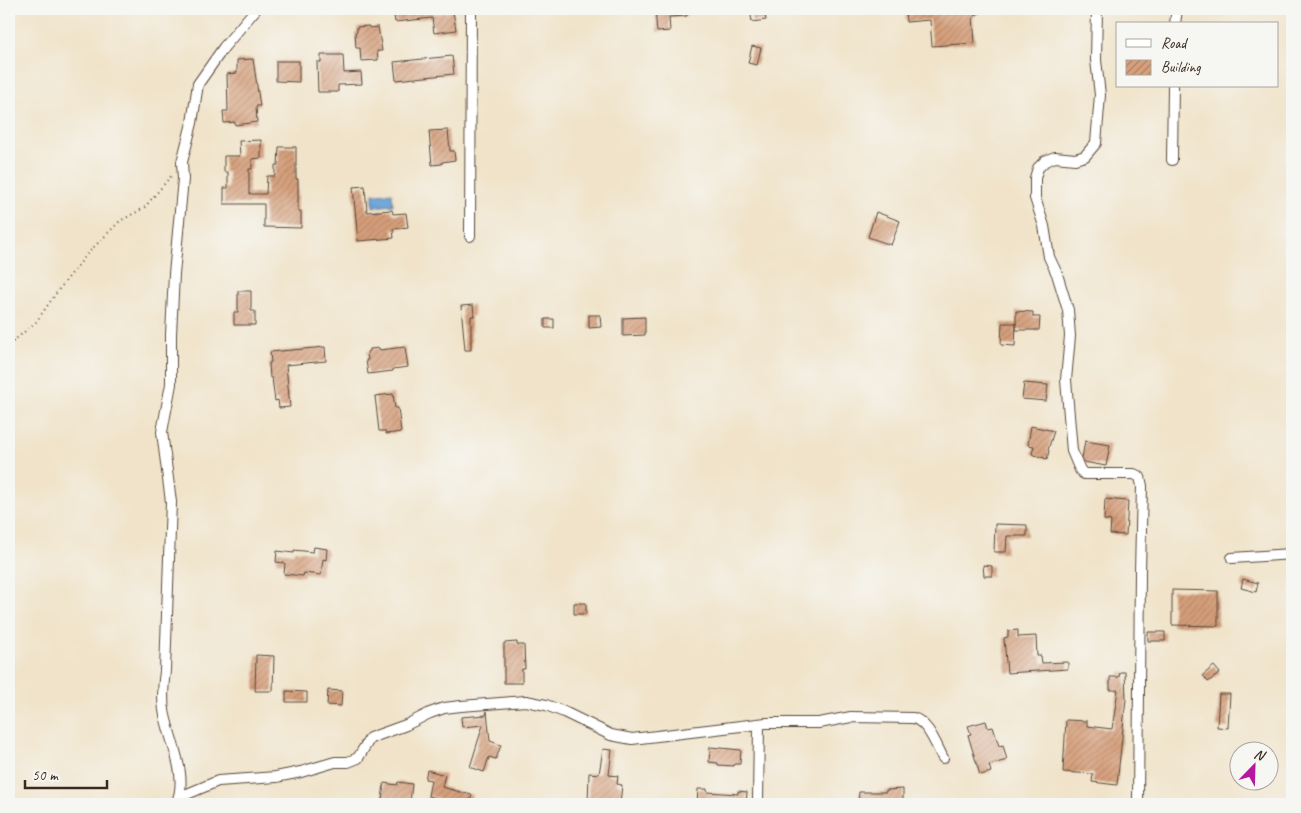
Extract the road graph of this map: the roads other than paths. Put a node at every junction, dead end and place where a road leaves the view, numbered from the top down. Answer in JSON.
{"nodes":[{"id":1,"x":256,"y":9,"type":"edge"},
{"id":2,"x":471,"y":9,"type":"edge"},
{"id":3,"x":1097,"y":9,"type":"edge"},
{"id":4,"x":1177,"y":9,"type":"edge"},
{"id":5,"x":1176,"y":22,"type":"edge"},
{"id":6,"x":1172,"y":88,"type":"edge"},
{"id":7,"x":1172,"y":160,"type":"dead end"},
{"id":8,"x":470,"y":236,"type":"dead end"},
{"id":9,"x":1292,"y":554,"type":"edge"},
{"id":10,"x":1232,"y":558,"type":"dead end"},
{"id":11,"x":759,"y":724,"type":"junction"},
{"id":12,"x":943,"y":758,"type":"dead end"},
{"id":13,"x":178,"y":800,"type":"edge"},
{"id":14,"x":758,"y":804,"type":"edge"},
{"id":15,"x":1138,"y":804,"type":"edge"}],
"edges":[{"from":1,"to":13,"type":"street"},
{"from":2,"to":8,"type":"street"},
{"from":3,"to":15,"type":"street"},
{"from":4,"to":5,"type":"street"},
{"from":6,"to":7,"type":"street"},
{"from":9,"to":10,"type":"street"},
{"from":11,"to":12,"type":"street"},
{"from":11,"to":13,"type":"street"},
{"from":11,"to":14,"type":"street"}]}
